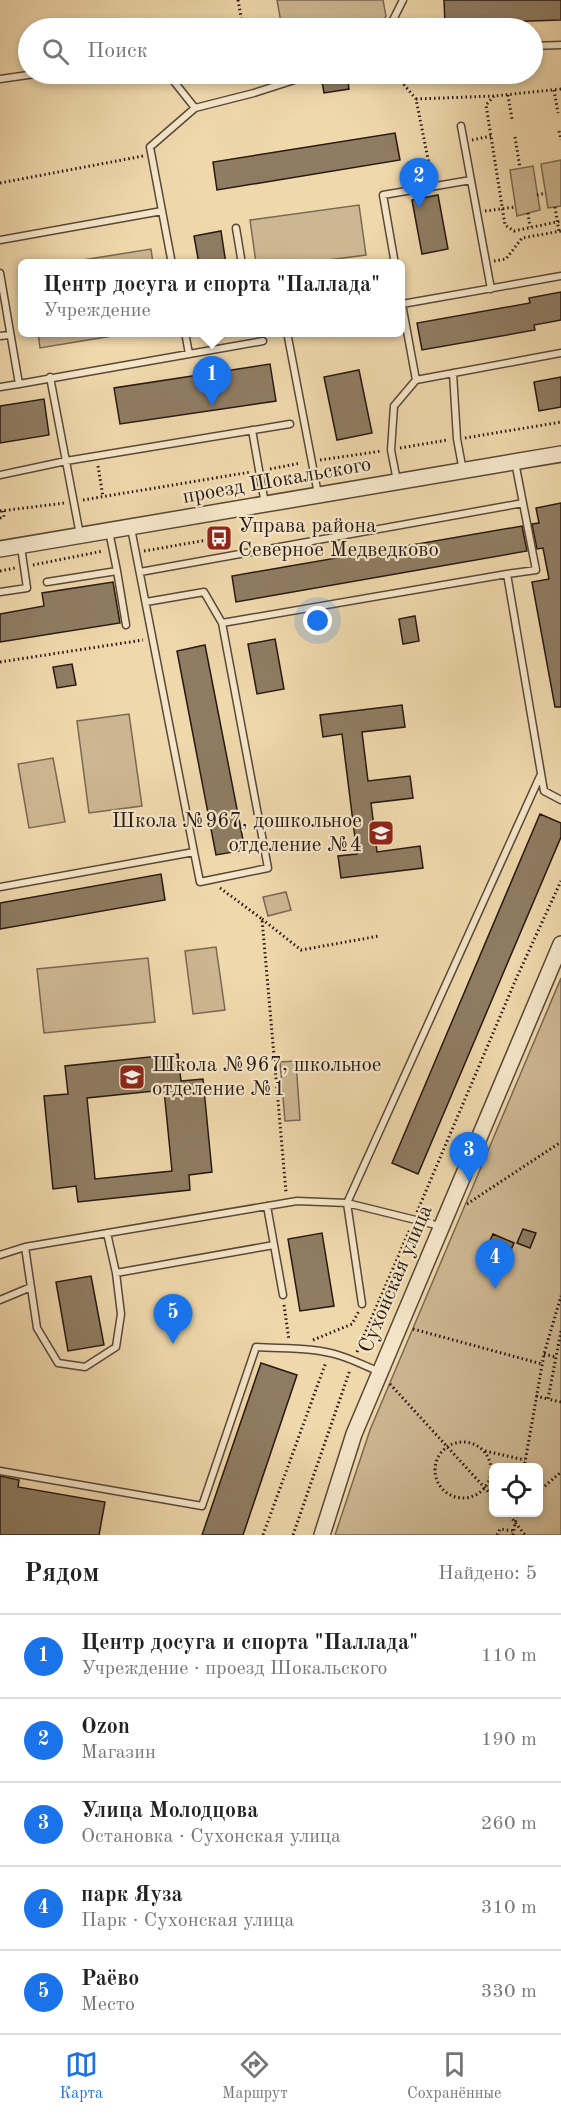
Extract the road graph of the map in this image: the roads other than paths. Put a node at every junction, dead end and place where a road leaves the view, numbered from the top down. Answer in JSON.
{"nodes":[{"id":1,"x":403,"y":0,"type":"edge"},
{"id":2,"x":394,"y":18,"type":"edge"},
{"id":3,"x":561,"y":45,"type":"edge"},
{"id":4,"x":543,"y":46,"type":"edge"},
{"id":5,"x":18,"y":77,"type":"edge"},
{"id":6,"x":0,"y":80,"type":"edge"},
{"id":7,"x":176,"y":84,"type":"edge"},
{"id":8,"x":282,"y":84,"type":"edge"},
{"id":9,"x":195,"y":108,"type":"junction"},
{"id":10,"x":461,"y":126,"type":"dead end"},
{"id":11,"x":471,"y":180,"type":"junction"},
{"id":12,"x":162,"y":211,"type":"junction"},
{"id":13,"x":236,"y":228,"type":"dead end"},
{"id":14,"x":0,"y":240,"type":"edge"},
{"id":15,"x":171,"y":259,"type":"edge"},
{"id":16,"x":241,"y":259,"type":"edge"},
{"id":17,"x":394,"y":259,"type":"edge"},
{"id":18,"x":0,"y":273,"type":"edge"},
{"id":19,"x":561,"y":276,"type":"edge"},
{"id":20,"x":491,"y":289,"type":"junction"},
{"id":21,"x":405,"y":300,"type":"edge"},
{"id":22,"x":405,"y":322,"type":"edge"},
{"id":23,"x":10,"y":335,"type":"junction"},
{"id":24,"x":0,"y":336,"type":"edge"},
{"id":25,"x":186,"y":337,"type":"edge"},
{"id":26,"x":288,"y":337,"type":"edge"},
{"id":27,"x":263,"y":341,"type":"dead end"},
{"id":28,"x":561,"y":353,"type":"edge"},
{"id":29,"x":189,"y":354,"type":"junction"},
{"id":30,"x":453,"y":374,"type":"junction"},
{"id":31,"x":50,"y":377,"type":"junction"},
{"id":32,"x":416,"y":380,"type":"junction"},
{"id":33,"x":19,"y":384,"type":"junction"},
{"id":34,"x":0,"y":387,"type":"edge"},
{"id":35,"x":290,"y":424,"type":"dead end"},
{"id":36,"x":252,"y":430,"type":"junction"},
{"id":37,"x":561,"y":454,"type":"edge"},
{"id":38,"x":66,"y":461,"type":"junction"},
{"id":39,"x":515,"y":462,"type":"junction"},
{"id":40,"x":463,"y":471,"type":"junction"},
{"id":41,"x":0,"y":475,"type":"edge"},
{"id":42,"x":397,"y":482,"type":"junction"},
{"id":43,"x":318,"y":496,"type":"junction"},
{"id":44,"x":523,"y":503,"type":"junction"},
{"id":45,"x":266,"y":504,"type":"junction"},
{"id":46,"x":131,"y":527,"type":"junction"},
{"id":47,"x":109,"y":531,"type":"junction"},
{"id":48,"x":80,"y":536,"type":"junction"},
{"id":49,"x":20,"y":546,"type":"junction"},
{"id":50,"x":0,"y":549,"type":"edge"},
{"id":51,"x":117,"y":571,"type":"junction"},
{"id":52,"x":140,"y":572,"type":"junction"},
{"id":53,"x":507,"y":574,"type":"junction"},
{"id":54,"x":47,"y":582,"type":"dead end"},
{"id":55,"x":0,"y":592,"type":"edge"},
{"id":56,"x":146,"y":602,"type":"junction"},
{"id":57,"x":222,"y":622,"type":"junction"},
{"id":58,"x":126,"y":625,"type":"dead end"},
{"id":59,"x":541,"y":774,"type":"junction"},
{"id":60,"x":561,"y":800,"type":"edge"},
{"id":61,"x":194,"y":852,"type":"junction"},
{"id":62,"x":0,"y":888,"type":"edge"},
{"id":63,"x":561,"y":944,"type":"edge"},
{"id":64,"x":347,"y":1203,"type":"junction"},
{"id":65,"x":267,"y":1206,"type":"junction"},
{"id":66,"x":441,"y":1226,"type":"junction"},
{"id":67,"x":107,"y":1233,"type":"junction"},
{"id":68,"x":274,"y":1245,"type":"junction"},
{"id":69,"x":25,"y":1247,"type":"junction"},
{"id":70,"x":0,"y":1255,"type":"edge"},
{"id":71,"x":116,"y":1273,"type":"junction"},
{"id":72,"x":31,"y":1287,"type":"junction"},
{"id":73,"x":283,"y":1295,"type":"road end"},
{"id":74,"x":0,"y":1300,"type":"edge"},
{"id":75,"x":362,"y":1304,"type":"road end"},
{"id":76,"x":379,"y":1375,"type":"junction"},
{"id":77,"x":0,"y":1470,"type":"edge"},
{"id":78,"x":322,"y":1535,"type":"edge"}],
"edges":[{"from":1,"to":2,"type":"lane"},
{"from":3,"to":4,"type":"lane"},
{"from":5,"to":6,"type":"lane"},
{"from":7,"to":9,"type":"lane"},
{"from":8,"to":9,"type":"lane"},
{"from":9,"to":12,"type":"lane"},
{"from":10,"to":11,"type":"lane"},
{"from":11,"to":17,"type":"lane"},
{"from":11,"to":20,"type":"lane"},
{"from":12,"to":14,"type":"lane"},
{"from":12,"to":15,"type":"lane"},
{"from":13,"to":16,"type":"lane"},
{"from":18,"to":23,"type":"lane"},
{"from":19,"to":20,"type":"lane"},
{"from":20,"to":21,"type":"lane"},
{"from":22,"to":32,"type":"lane"},
{"from":23,"to":24,"type":"lane"},
{"from":23,"to":33,"type":"lane"},
{"from":25,"to":29,"type":"lane"},
{"from":26,"to":43,"type":"lane"},
{"from":27,"to":29,"type":"lane"},
{"from":28,"to":30,"type":"lane"},
{"from":29,"to":31,"type":"lane"},
{"from":30,"to":32,"type":"lane"},
{"from":30,"to":40,"type":"lane"},
{"from":31,"to":33,"type":"lane"},
{"from":31,"to":38,"type":"lane"},
{"from":32,"to":42,"type":"lane"},
{"from":33,"to":34,"type":"lane"},
{"from":35,"to":36,"type":"lane"},
{"from":36,"to":38,"type":"lane"},
{"from":36,"to":45,"type":"lane"},
{"from":37,"to":39,"type":"street","name":"проезд Шокальского"},
{"from":38,"to":41,"type":"lane"},
{"from":38,"to":48,"type":"lane"},
{"from":39,"to":40,"type":"street","name":"проезд Шокальского"},
{"from":39,"to":44,"type":"lane"},
{"from":40,"to":42,"type":"street","name":"проезд Шокальского"},
{"from":42,"to":43,"type":"street","name":"проезд Шокальского"},
{"from":43,"to":45,"type":"street","name":"проезд Шокальского"},
{"from":44,"to":52,"type":"lane"},
{"from":44,"to":53,"type":"lane"},
{"from":45,"to":46,"type":"street","name":"проезд Шокальского"},
{"from":46,"to":47,"type":"street","name":"проезд Шокальского"},
{"from":46,"to":52,"type":"lane"},
{"from":47,"to":48,"type":"street","name":"проезд Шокальского"},
{"from":47,"to":51,"type":"lane"},
{"from":48,"to":49,"type":"street","name":"проезд Шокальского"},
{"from":49,"to":50,"type":"street","name":"проезд Шокальского"},
{"from":49,"to":55,"type":"lane"},
{"from":51,"to":54,"type":"lane"},
{"from":51,"to":58,"type":"lane"},
{"from":52,"to":56,"type":"lane"},
{"from":53,"to":57,"type":"lane"},
{"from":53,"to":59,"type":"lane"},
{"from":56,"to":57,"type":"lane"},
{"from":56,"to":61,"type":"lane"},
{"from":57,"to":61,"type":"lane"},
{"from":59,"to":60,"type":"lane"},
{"from":59,"to":64,"type":"lane"},
{"from":61,"to":62,"type":"lane"},
{"from":63,"to":66,"type":"street","name":"Сухонская улица"},
{"from":64,"to":65,"type":"lane"},
{"from":64,"to":66,"type":"lane"},
{"from":64,"to":75,"type":"lane"},
{"from":65,"to":67,"type":"lane"},
{"from":65,"to":68,"type":"lane"},
{"from":66,"to":76,"type":"street","name":"Сухонская улица"},
{"from":67,"to":69,"type":"lane"},
{"from":67,"to":71,"type":"lane"},
{"from":68,"to":71,"type":"lane"},
{"from":68,"to":73,"type":"lane"},
{"from":69,"to":70,"type":"lane"},
{"from":69,"to":72,"type":"lane"},
{"from":71,"to":72,"type":"lane"},
{"from":72,"to":74,"type":"lane"},
{"from":76,"to":77,"type":"lane"},
{"from":76,"to":78,"type":"street","name":"Сухонская улица"}]}
